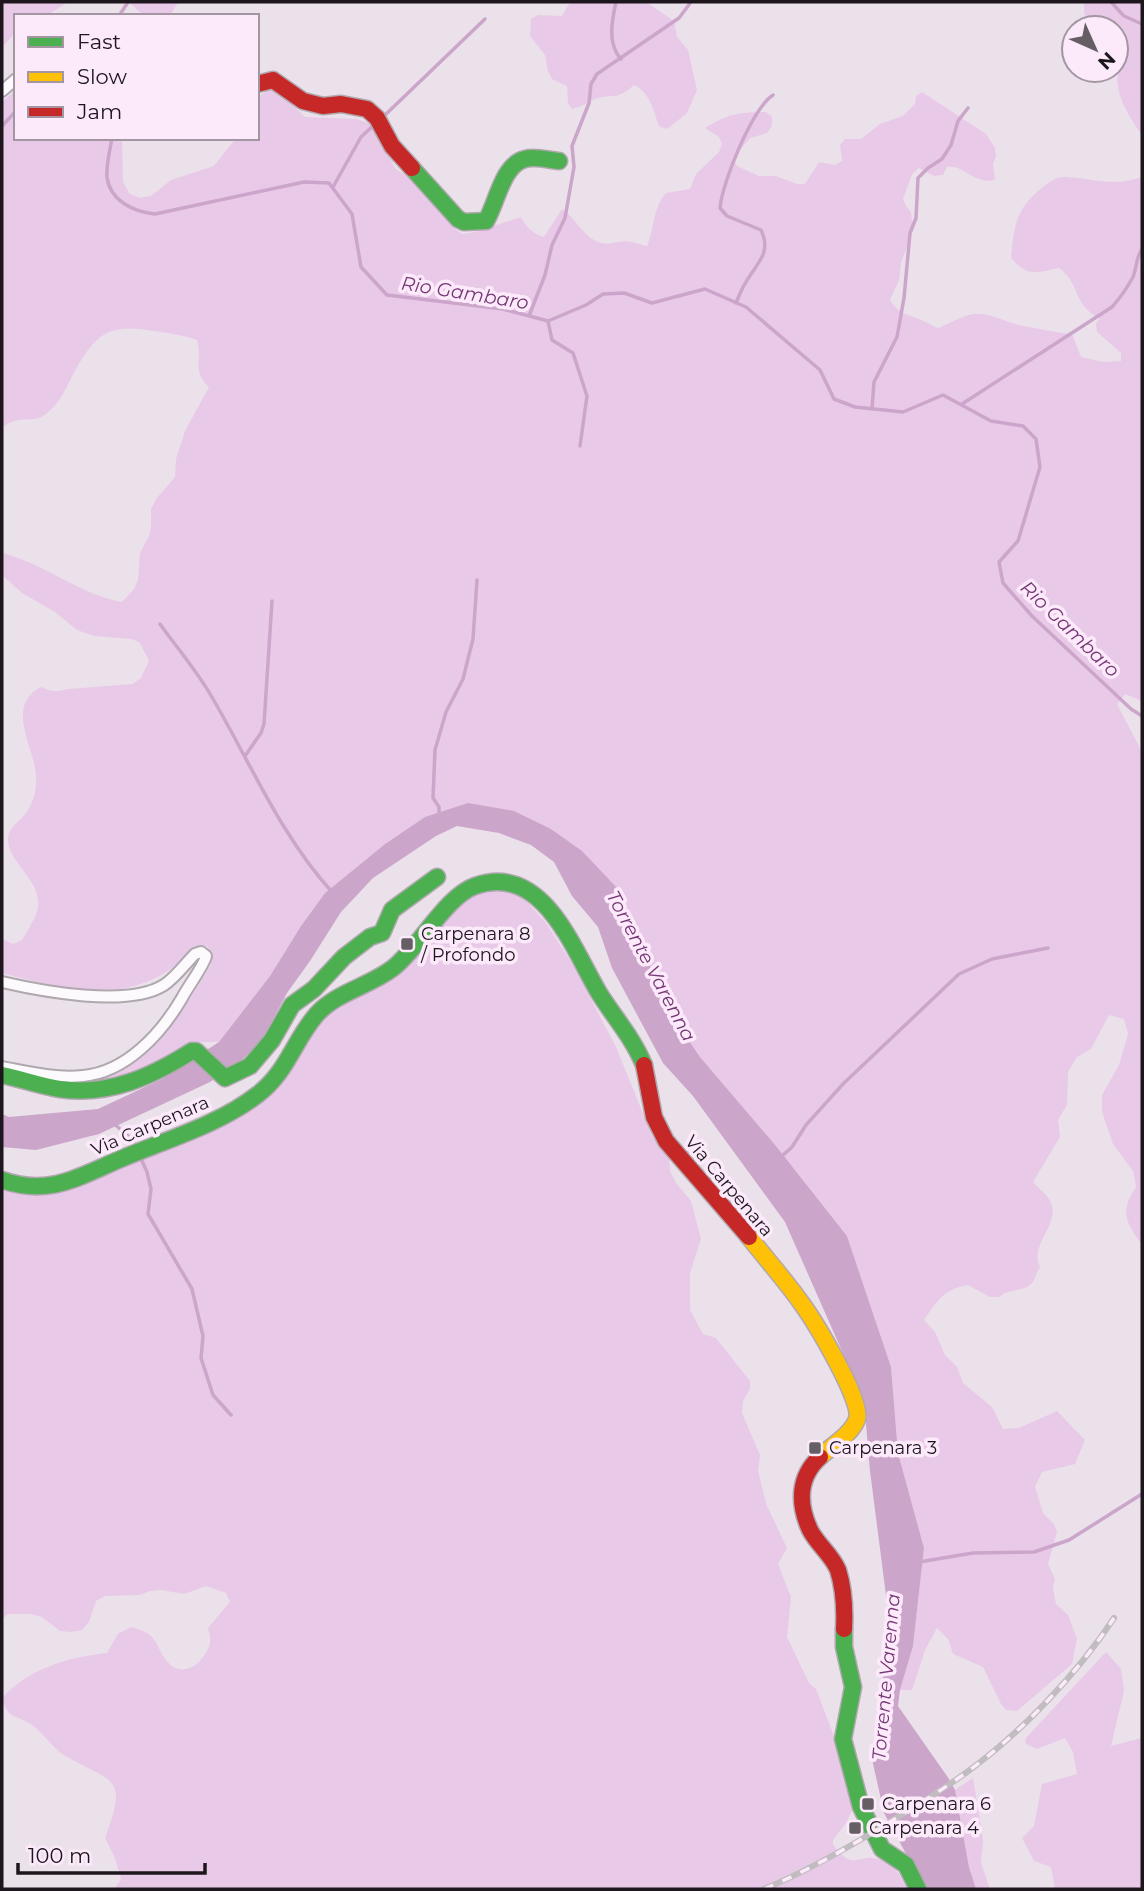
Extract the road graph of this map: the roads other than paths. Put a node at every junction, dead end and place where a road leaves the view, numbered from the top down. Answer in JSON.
{"nodes":[{"id":1,"x":259,"y":83,"type":"edge"},
{"id":2,"x":559,"y":161,"type":"dead end"},
{"id":3,"x":438,"y":877,"type":"dead end"},
{"id":4,"x":2,"y":982,"type":"edge"},
{"id":5,"x":2,"y":1067,"type":"edge"},
{"id":6,"x":2,"y":1075,"type":"edge"},
{"id":7,"x":2,"y":1180,"type":"edge"},
{"id":8,"x":918,"y":1889,"type":"edge"}],
"edges":[{"from":1,"to":2,"type":"street"},
{"from":3,"to":6,"type":"street"},
{"from":4,"to":5,"type":"street"},
{"from":7,"to":8,"type":"street","name":"Via Carpenara"}]}
